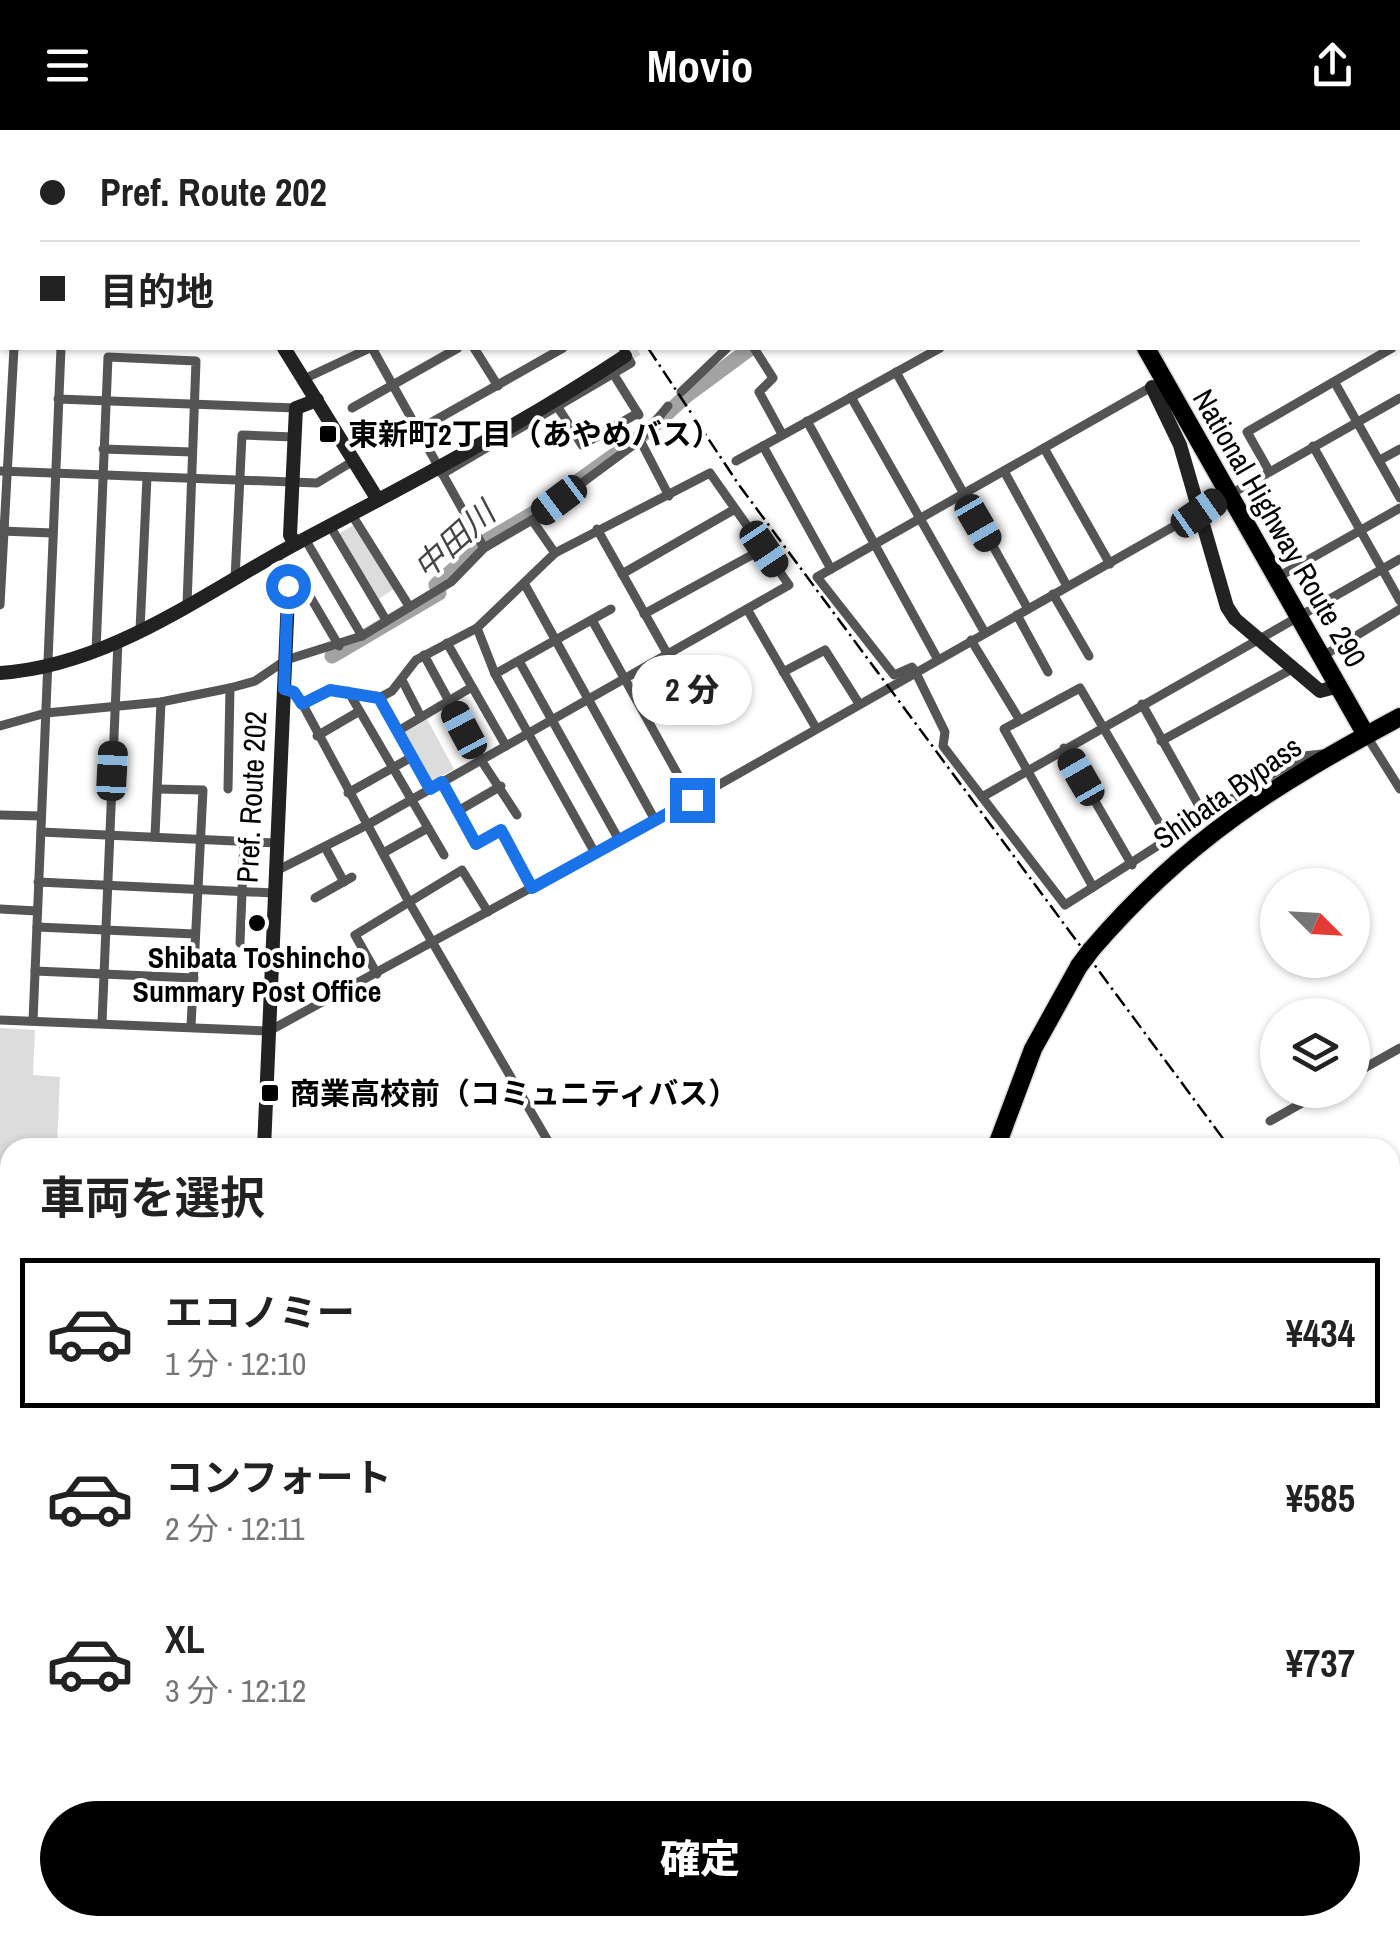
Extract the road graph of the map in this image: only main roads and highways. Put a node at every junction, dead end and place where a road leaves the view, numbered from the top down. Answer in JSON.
{"nodes":[{"id":1,"x":1147,"y":350,"type":"edge"},
{"id":2,"x":1400,"y":717,"type":"edge"},
{"id":3,"x":1366,"y":735,"type":"junction"},
{"id":4,"x":1000,"y":1138,"type":"edge"}],
"edges":[{"from":1,"to":3,"type":"highway","name":"National Highway Route 290"},
{"from":2,"to":3,"type":"highway","name":"Shibata Bypass"},
{"from":3,"to":4,"type":"highway","name":"Shibata Bypass","bridge":true}]}
